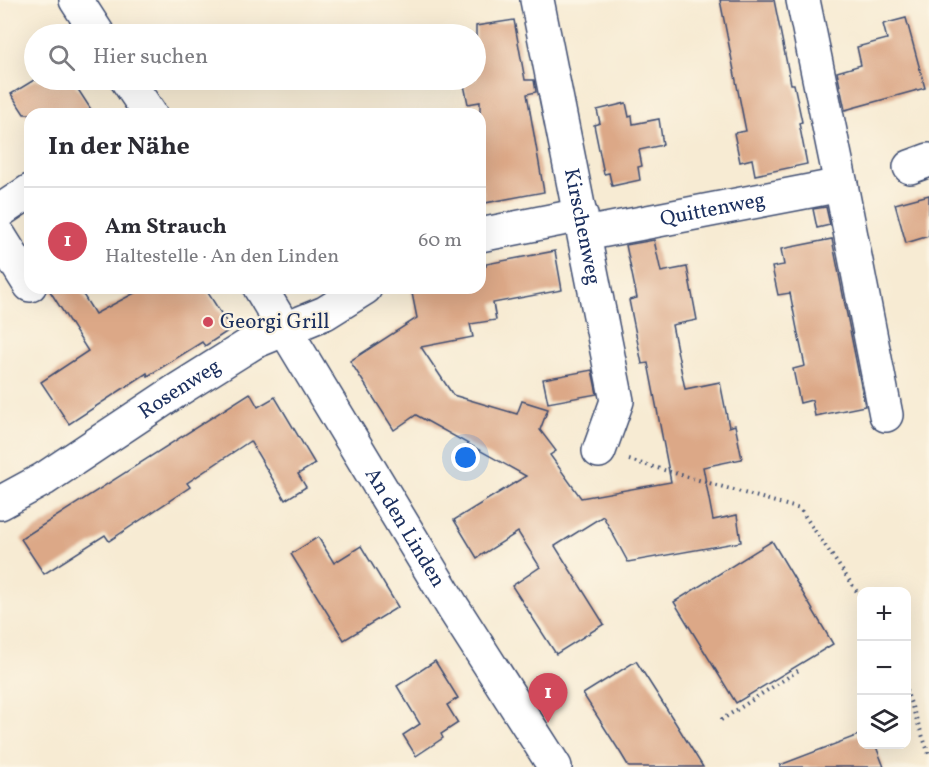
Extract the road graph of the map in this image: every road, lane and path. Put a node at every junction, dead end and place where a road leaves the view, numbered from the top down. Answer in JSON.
{"nodes":[{"id":1,"x":76,"y":0,"type":"edge"},
{"id":2,"x":537,"y":0,"type":"edge"},
{"id":3,"x":803,"y":0,"type":"edge"},
{"id":4,"x":92,"y":24,"type":"edge"},
{"id":5,"x":133,"y":90,"type":"edge"},
{"id":6,"x":145,"y":108,"type":"edge"},
{"id":7,"x":841,"y":184,"type":"junction"},
{"id":8,"x":24,"y":195,"type":"edge"},
{"id":9,"x":0,"y":211,"type":"edge"},
{"id":10,"x":583,"y":225,"type":"junction"},
{"id":11,"x":486,"y":234,"type":"edge"},
{"id":12,"x":0,"y":237,"type":"edge"},
{"id":13,"x":24,"y":275,"type":"edge"},
{"id":14,"x":264,"y":294,"type":"edge"},
{"id":15,"x":355,"y":294,"type":"edge"},
{"id":16,"x":285,"y":329,"type":"junction"},
{"id":17,"x":886,"y":415,"type":"dead end"},
{"id":18,"x":598,"y":451,"type":"dead end"},
{"id":19,"x":629,"y":460,"type":"dead end"},
{"id":20,"x":0,"y":503,"type":"edge"},
{"id":21,"x":857,"y":593,"type":"edge"},
{"id":22,"x":799,"y":670,"type":"dead end"},
{"id":23,"x":908,"y":695,"type":"edge"},
{"id":24,"x":721,"y":720,"type":"dead end"},
{"id":25,"x":929,"y":754,"type":"edge"},
{"id":26,"x":555,"y":767,"type":"edge"}],
"edges":[{"from":1,"to":4,"type":"street"},
{"from":2,"to":10,"type":"street","name":"Kirschenweg"},
{"from":3,"to":7,"type":"street"},
{"from":5,"to":6,"type":"street"},
{"from":7,"to":10,"type":"street","name":"Quittenweg"},
{"from":7,"to":17,"type":"street"},
{"from":8,"to":9,"type":"street"},
{"from":10,"to":11,"type":"street"},
{"from":10,"to":18,"type":"street","name":"Kirschenweg"},
{"from":12,"to":13,"type":"street"},
{"from":14,"to":16,"type":"street","name":"An den Linden"},
{"from":15,"to":16,"type":"street","name":"Rosenweg"},
{"from":16,"to":20,"type":"street","name":"Rosenweg"},
{"from":16,"to":26,"type":"street","name":"An den Linden"},
{"from":19,"to":21,"type":"path"},
{"from":22,"to":24,"type":"path"},
{"from":23,"to":25,"type":"path"}]}
